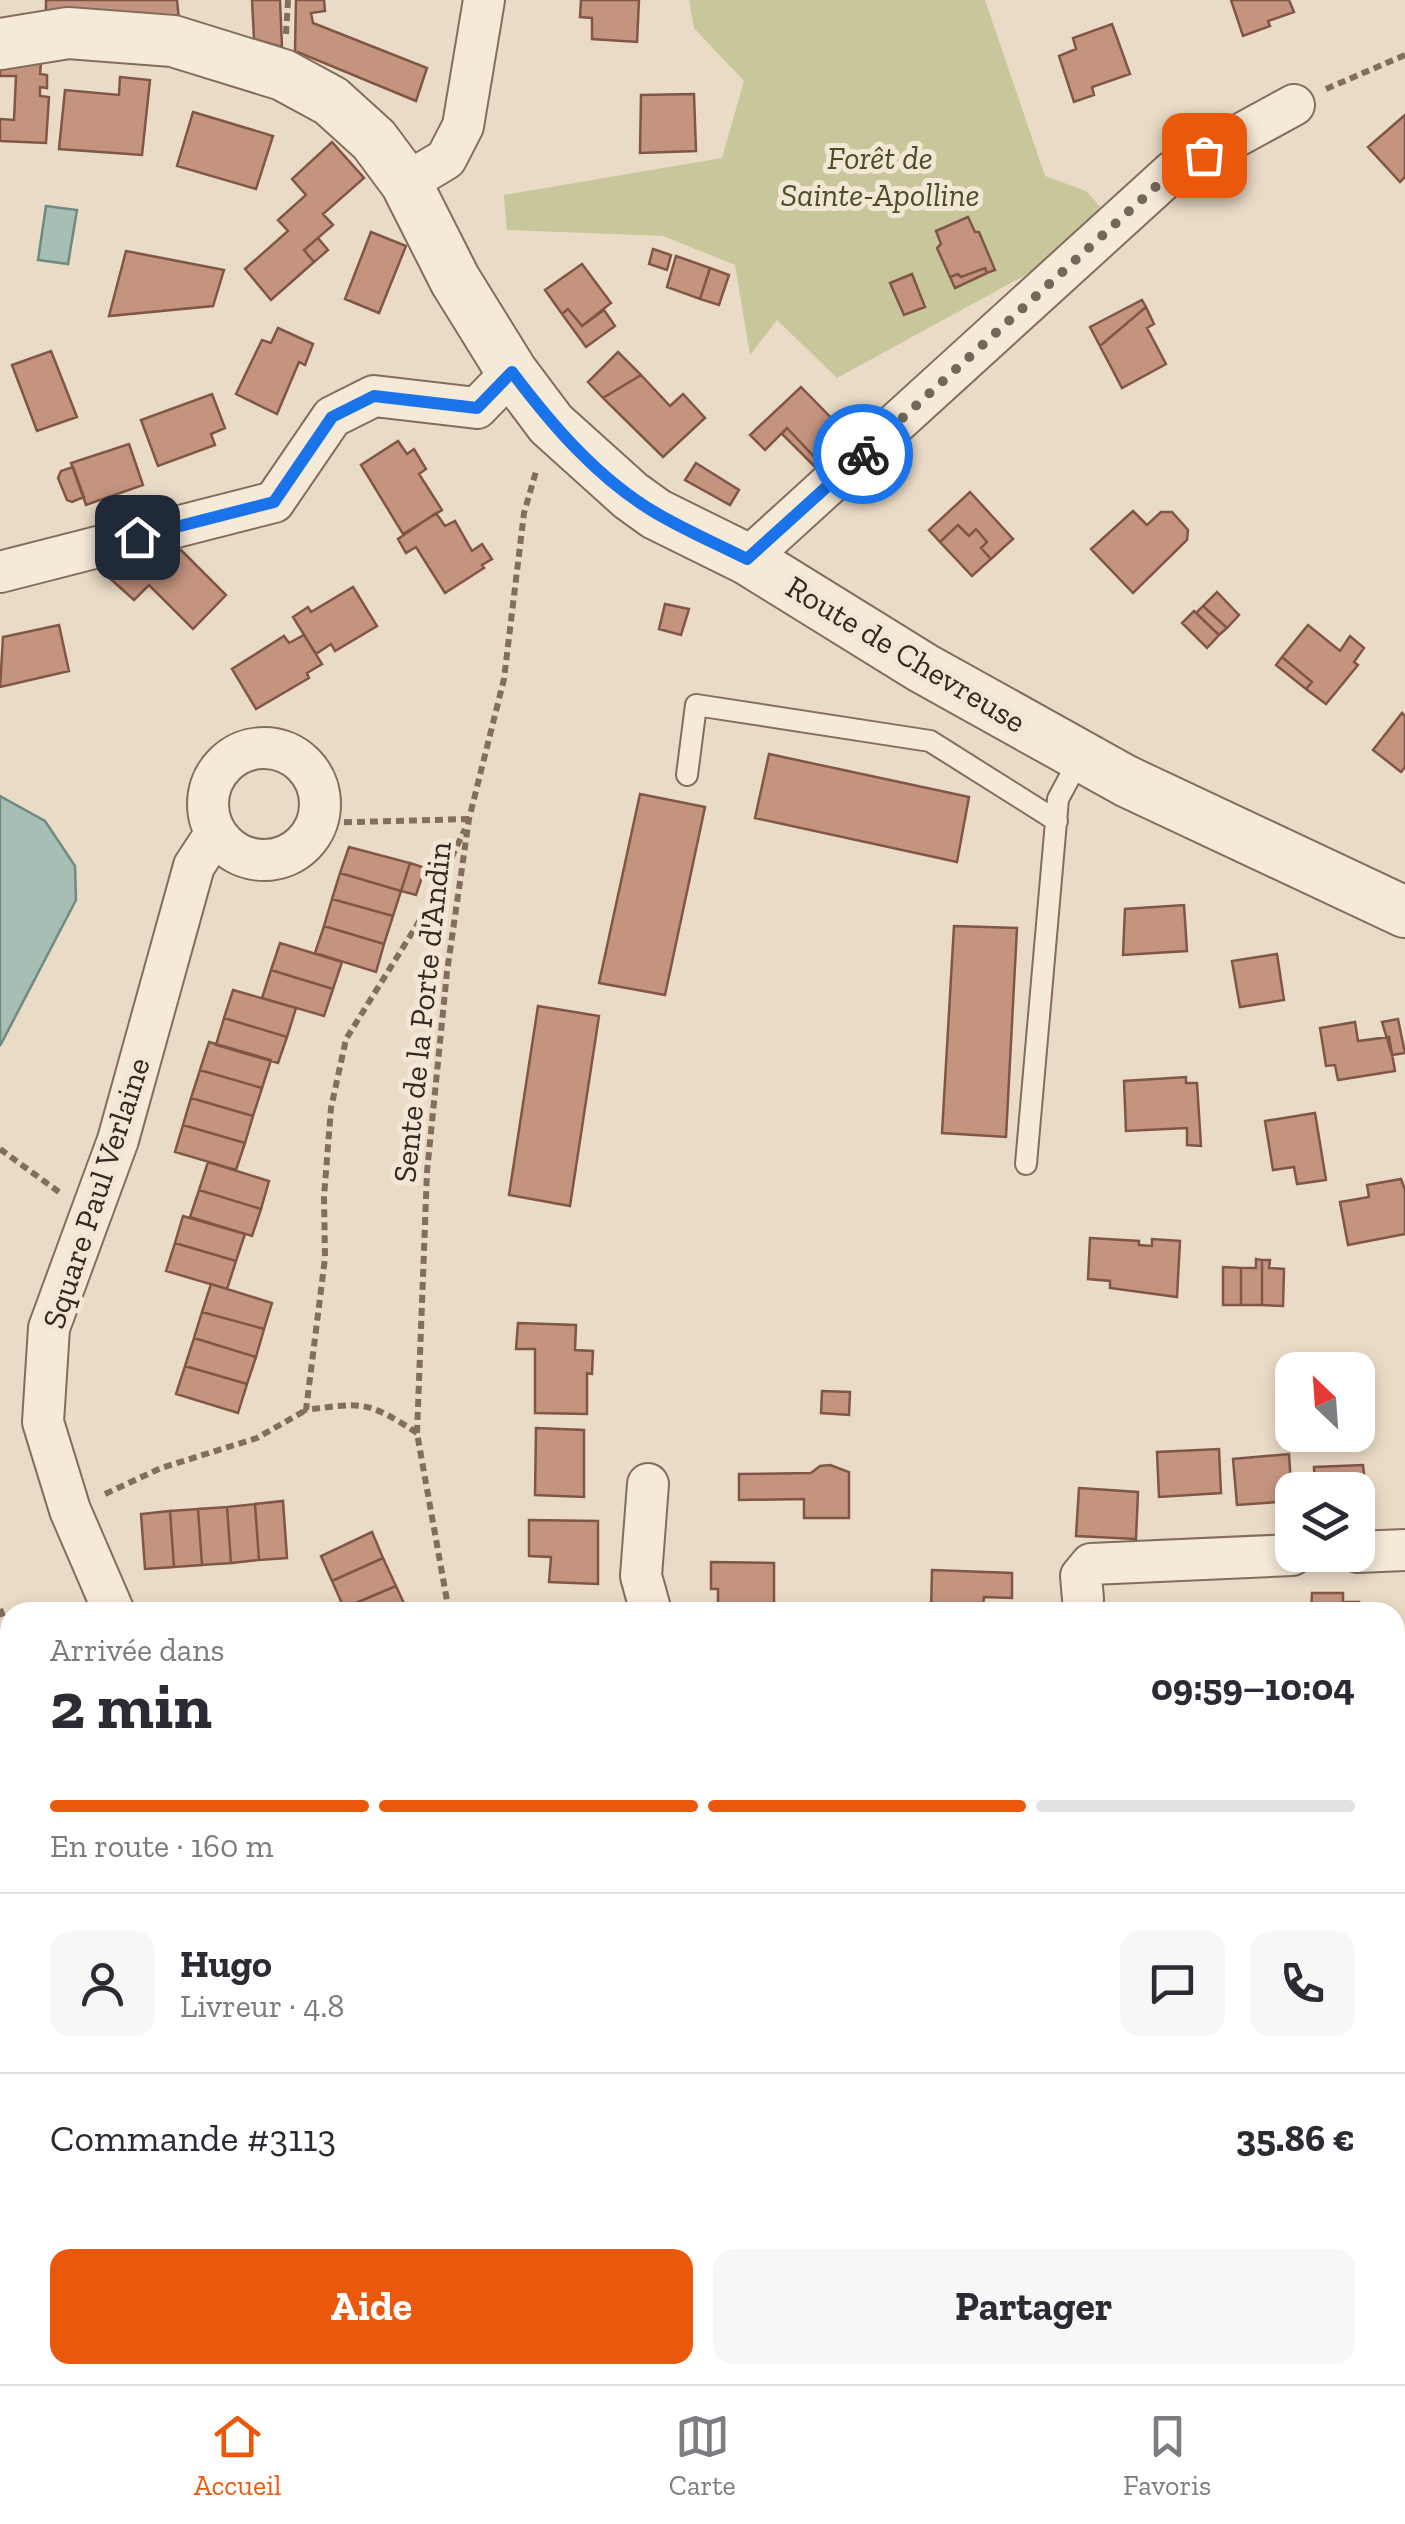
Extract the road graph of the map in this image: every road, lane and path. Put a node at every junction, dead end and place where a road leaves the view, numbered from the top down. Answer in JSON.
{"nodes":[{"id":1,"x":484,"y":0,"type":"edge"},
{"id":2,"x":0,"y":44,"type":"edge"},
{"id":3,"x":1405,"y":55,"type":"edge"},
{"id":4,"x":1294,"y":105,"type":"joint"},
{"id":5,"x":406,"y":183,"type":"junction"},
{"id":6,"x":512,"y":372,"type":"junction"},
{"id":7,"x":551,"y":424,"type":"junction"},
{"id":8,"x":747,"y":559,"type":"junction"},
{"id":9,"x":0,"y":572,"type":"edge"},
{"id":10,"x":1080,"y":756,"type":"junction"},
{"id":11,"x":687,"y":775,"type":"dead end"},
{"id":12,"x":469,"y":819,"type":"junction"},
{"id":13,"x":1056,"y":821,"type":"junction"},
{"id":14,"x":318,"y":823,"type":"junction"},
{"id":15,"x":215,"y":834,"type":"junction"},
{"id":16,"x":1405,"y":912,"type":"edge"},
{"id":17,"x":0,"y":1148,"type":"edge"},
{"id":18,"x":1026,"y":1164,"type":"dead end"},
{"id":19,"x":84,"y":1232,"type":"junction"},
{"id":20,"x":306,"y":1410,"type":"junction"},
{"id":21,"x":418,"y":1433,"type":"junction"},
{"id":22,"x":648,"y":1484,"type":"dead end"},
{"id":23,"x":70,"y":1510,"type":"junction"},
{"id":24,"x":1405,"y":1550,"type":"edge"},
{"id":25,"x":1375,"y":1551,"type":"edge"},
{"id":26,"x":1275,"y":1556,"type":"edge"},
{"id":27,"x":1083,"y":1600,"type":"dead end"},
{"id":28,"x":110,"y":1602,"type":"edge"},
{"id":29,"x":447,"y":1602,"type":"edge"},
{"id":30,"x":648,"y":1602,"type":"edge"}],
"edges":[{"from":1,"to":5,"type":"street"},
{"from":2,"to":5,"type":"street","name":"Route de Chevreuse"},
{"from":3,"to":4,"type":"path"},
{"from":4,"to":8,"type":"street"},
{"from":5,"to":6,"type":"street","name":"Route de Chevreuse"},
{"from":6,"to":7,"type":"street","name":"Route de Chevreuse"},
{"from":6,"to":9,"type":"street"},
{"from":7,"to":8,"type":"street","name":"Route de Chevreuse"},
{"from":7,"to":12,"type":"path","name":"Sente de la Porte d'Andin"},
{"from":8,"to":10,"type":"street","name":"Route de Chevreuse"},
{"from":10,"to":13,"type":"lane"},
{"from":10,"to":16,"type":"street","name":"Route de Chevreuse"},
{"from":11,"to":13,"type":"lane"},
{"from":12,"to":14,"type":"path"},
{"from":12,"to":20,"type":"path"},
{"from":12,"to":21,"type":"path","name":"Sente de la Porte d'Andin"},
{"from":13,"to":18,"type":"lane"},
{"from":14,"to":15,"type":"street"},
{"from":14,"to":15,"type":"street"},
{"from":15,"to":19,"type":"street","name":"Square Paul Verlaine"},
{"from":17,"to":19,"type":"path"},
{"from":19,"to":23,"type":"street","name":"Square Paul Verlaine"},
{"from":20,"to":21,"type":"path"},
{"from":20,"to":23,"type":"path"},
{"from":21,"to":29,"type":"path","name":"Sente de la Porte d'Andin"},
{"from":22,"to":30,"type":"street"},
{"from":23,"to":28,"type":"street","name":"Square Paul Verlaine"},
{"from":24,"to":25,"type":"street"},
{"from":26,"to":27,"type":"street"}]}
